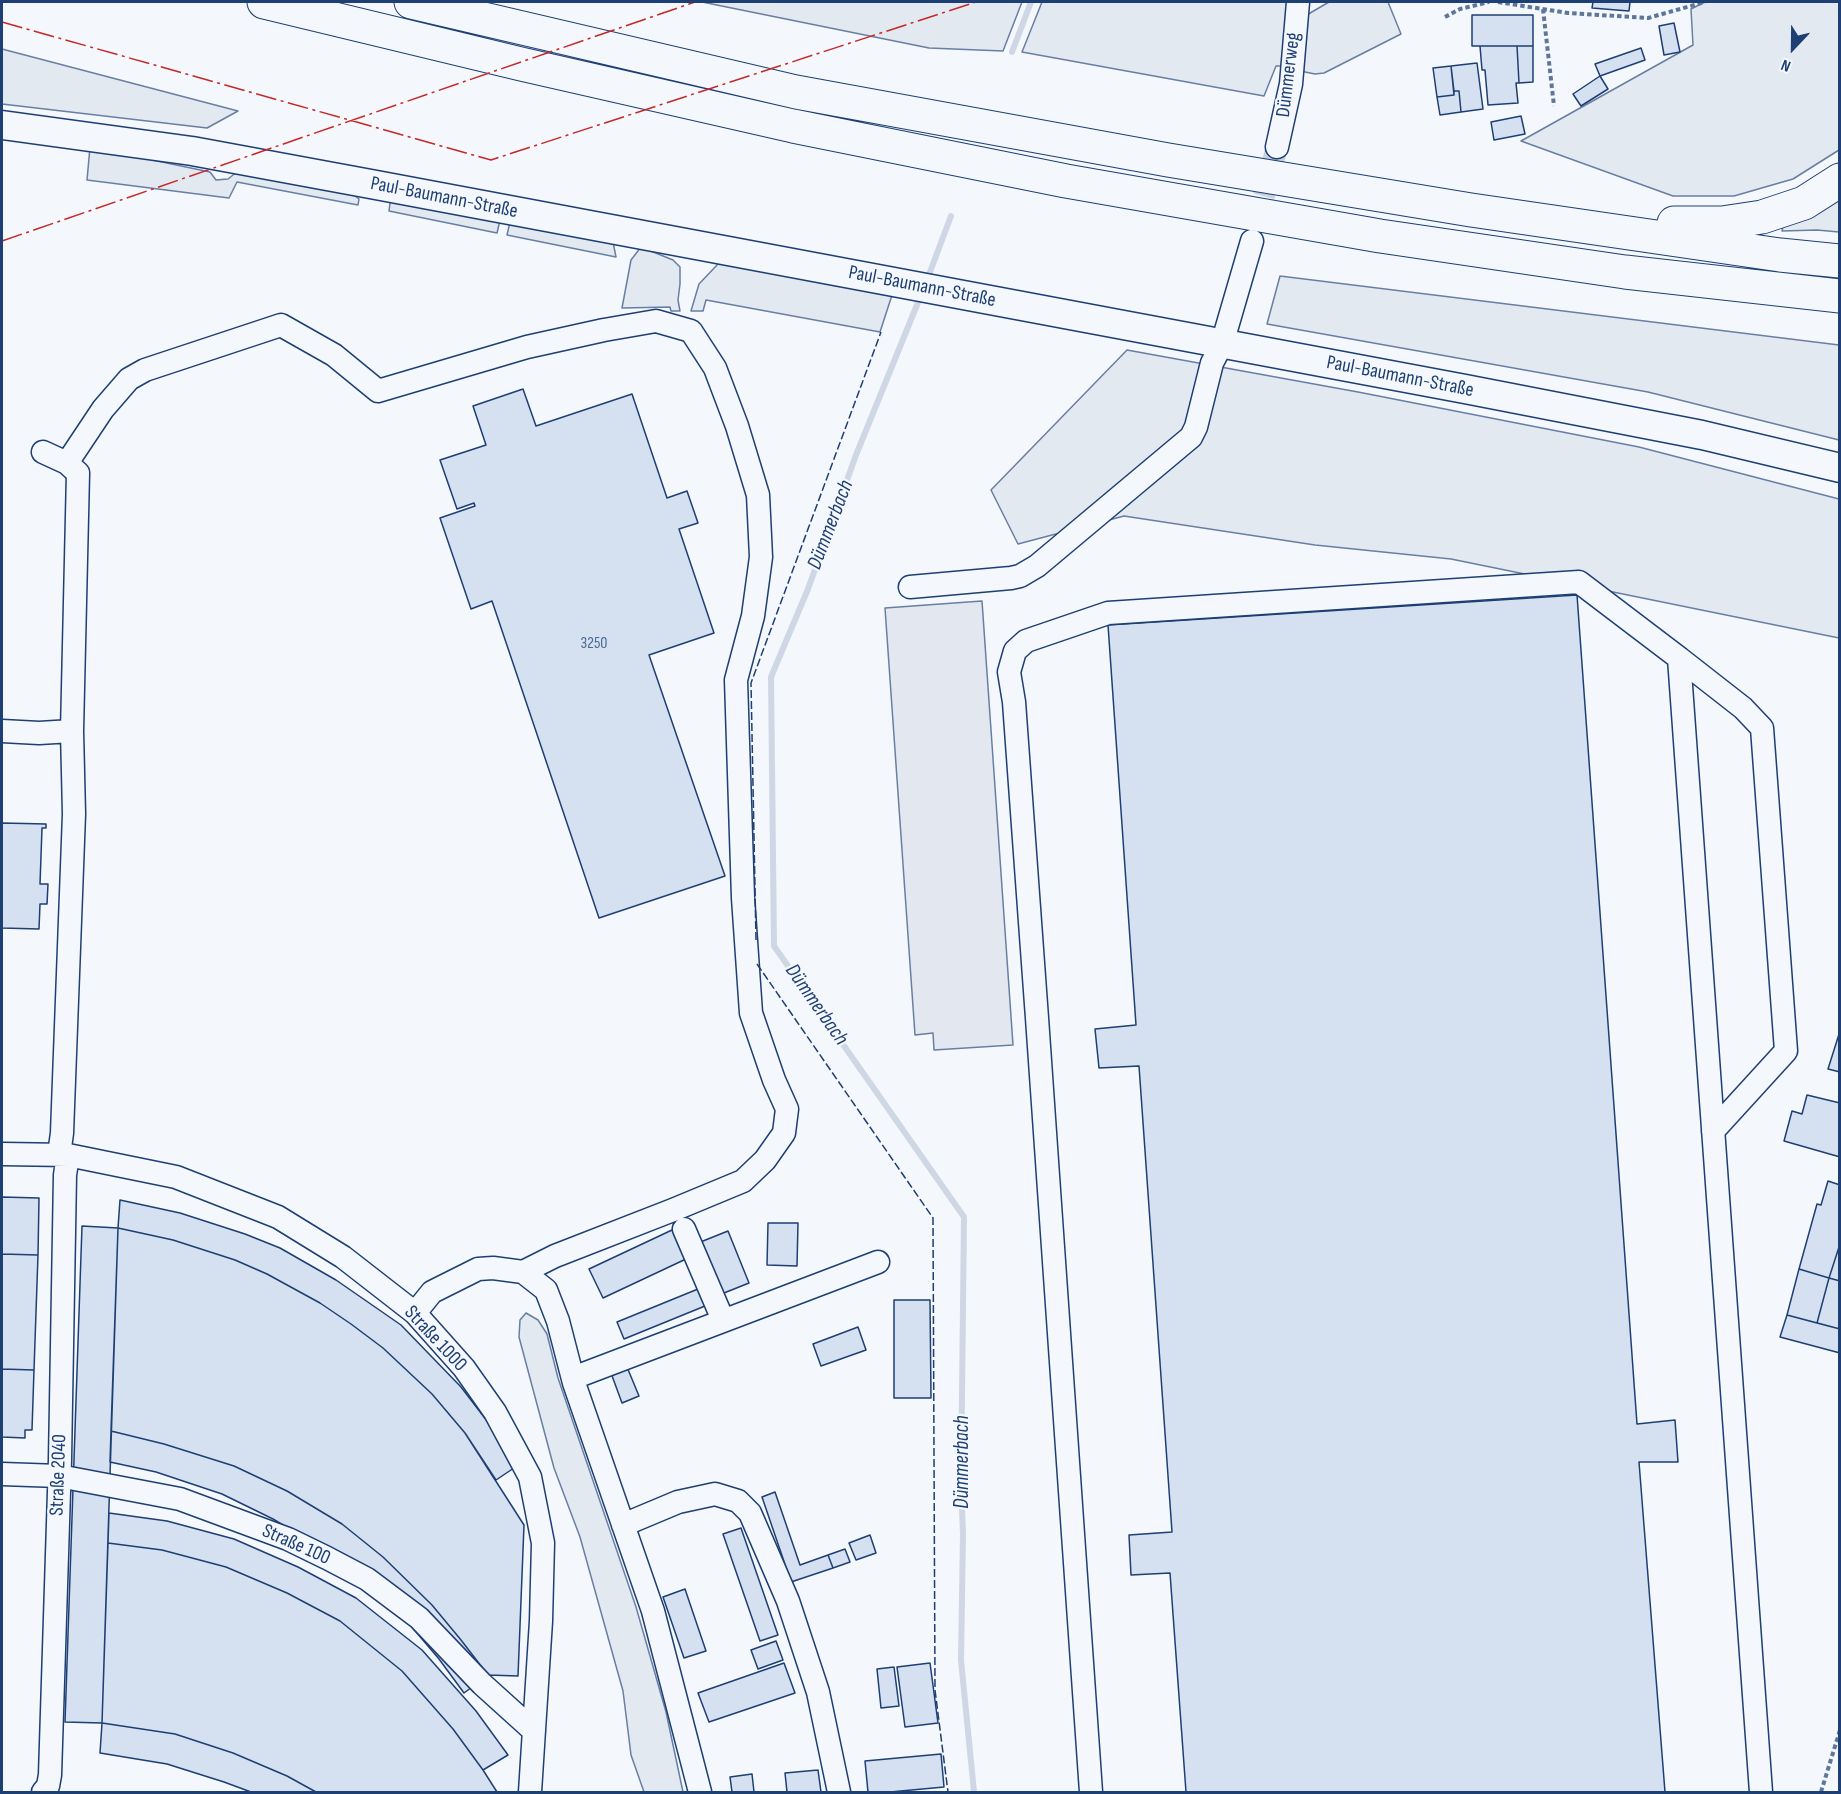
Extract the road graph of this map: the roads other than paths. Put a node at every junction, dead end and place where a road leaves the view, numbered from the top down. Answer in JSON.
{"nodes":[{"id":1,"x":264,"y":2,"type":"edge"},
{"id":2,"x":411,"y":2,"type":"edge"},
{"id":3,"x":1298,"y":2,"type":"edge"},
{"id":4,"x":2,"y":125,"type":"edge"},
{"id":5,"x":1277,"y":147,"type":"tunnel mouth"},
{"id":6,"x":1839,"y":180,"type":"edge"},
{"id":7,"x":1471,"y":210,"type":"junction"},
{"id":8,"x":1252,"y":241,"type":"tunnel mouth"},
{"id":9,"x":1839,"y":261,"type":"edge"},
{"id":10,"x":1839,"y":296,"type":"edge"},
{"id":11,"x":1222,"y":344,"type":"junction"},
{"id":12,"x":43,"y":452,"type":"dead end"},
{"id":13,"x":67,"y":463,"type":"junction"},
{"id":14,"x":1839,"y":468,"type":"edge"},
{"id":15,"x":910,"y":587,"type":"dead end"},
{"id":16,"x":1679,"y":658,"type":"junction"},
{"id":17,"x":2,"y":731,"type":"edge"},
{"id":18,"x":72,"y":731,"type":"junction"},
{"id":19,"x":1713,"y":1131,"type":"junction"},
{"id":20,"x":2,"y":1154,"type":"edge"},
{"id":21,"x":64,"y":1155,"type":"junction"},
{"id":22,"x":684,"y":1229,"type":"dead end"},
{"id":23,"x":878,"y":1262,"type":"dead end"},
{"id":24,"x":523,"y":1272,"type":"junction"},
{"id":25,"x":416,"y":1313,"type":"junction"},
{"id":26,"x":723,"y":1320,"type":"junction"},
{"id":27,"x":573,"y":1378,"type":"junction"},
{"id":28,"x":2,"y":1474,"type":"edge"},
{"id":29,"x":59,"y":1476,"type":"junction"},
{"id":30,"x":623,"y":1525,"type":"junction"},
{"id":31,"x":534,"y":1731,"type":"junction"},
{"id":32,"x":43,"y":1792,"type":"edge"},
{"id":33,"x":530,"y":1792,"type":"edge"},
{"id":34,"x":700,"y":1792,"type":"edge"},
{"id":35,"x":839,"y":1792,"type":"edge"},
{"id":36,"x":1091,"y":1792,"type":"edge"},
{"id":37,"x":1761,"y":1792,"type":"edge"}],
"edges":[{"from":1,"to":10,"type":"highway"},
{"from":2,"to":7,"type":"highway"},
{"from":3,"to":5,"type":"street","name":"Dümmerweg"},
{"from":4,"to":11,"type":"main road","name":"Paul-Baumann-Straße"},
{"from":6,"to":7,"type":"highway"},
{"from":7,"to":9,"type":"highway"},
{"from":8,"to":11,"type":"street"},
{"from":11,"to":14,"type":"main road","name":"Paul-Baumann-Straße"},
{"from":11,"to":15,"type":"street"},
{"from":12,"to":13,"type":"street"},
{"from":13,"to":18,"type":"street","name":"Straße 2040"},
{"from":13,"to":24,"type":"street"},
{"from":16,"to":19,"type":"street"},
{"from":16,"to":19,"type":"street"},
{"from":16,"to":36,"type":"street"},
{"from":17,"to":18,"type":"street"},
{"from":18,"to":21,"type":"street","name":"Straße 2040"},
{"from":19,"to":37,"type":"street"},
{"from":20,"to":21,"type":"street","name":"Straße 1000"},
{"from":21,"to":25,"type":"street","name":"Straße 1000"},
{"from":21,"to":29,"type":"street","name":"Straße 2040"},
{"from":22,"to":26,"type":"street"},
{"from":23,"to":26,"type":"street"},
{"from":24,"to":25,"type":"street"},
{"from":24,"to":27,"type":"street"},
{"from":25,"to":31,"type":"street","name":"Straße 1000"},
{"from":26,"to":27,"type":"street"},
{"from":27,"to":30,"type":"street"},
{"from":28,"to":29,"type":"street","name":"Straße 100"},
{"from":29,"to":31,"type":"street","name":"Straße 100"},
{"from":29,"to":32,"type":"street","name":"Straße 2040"},
{"from":30,"to":34,"type":"street"},
{"from":30,"to":35,"type":"street"},
{"from":31,"to":33,"type":"street","name":"Straße 1000"}]}
